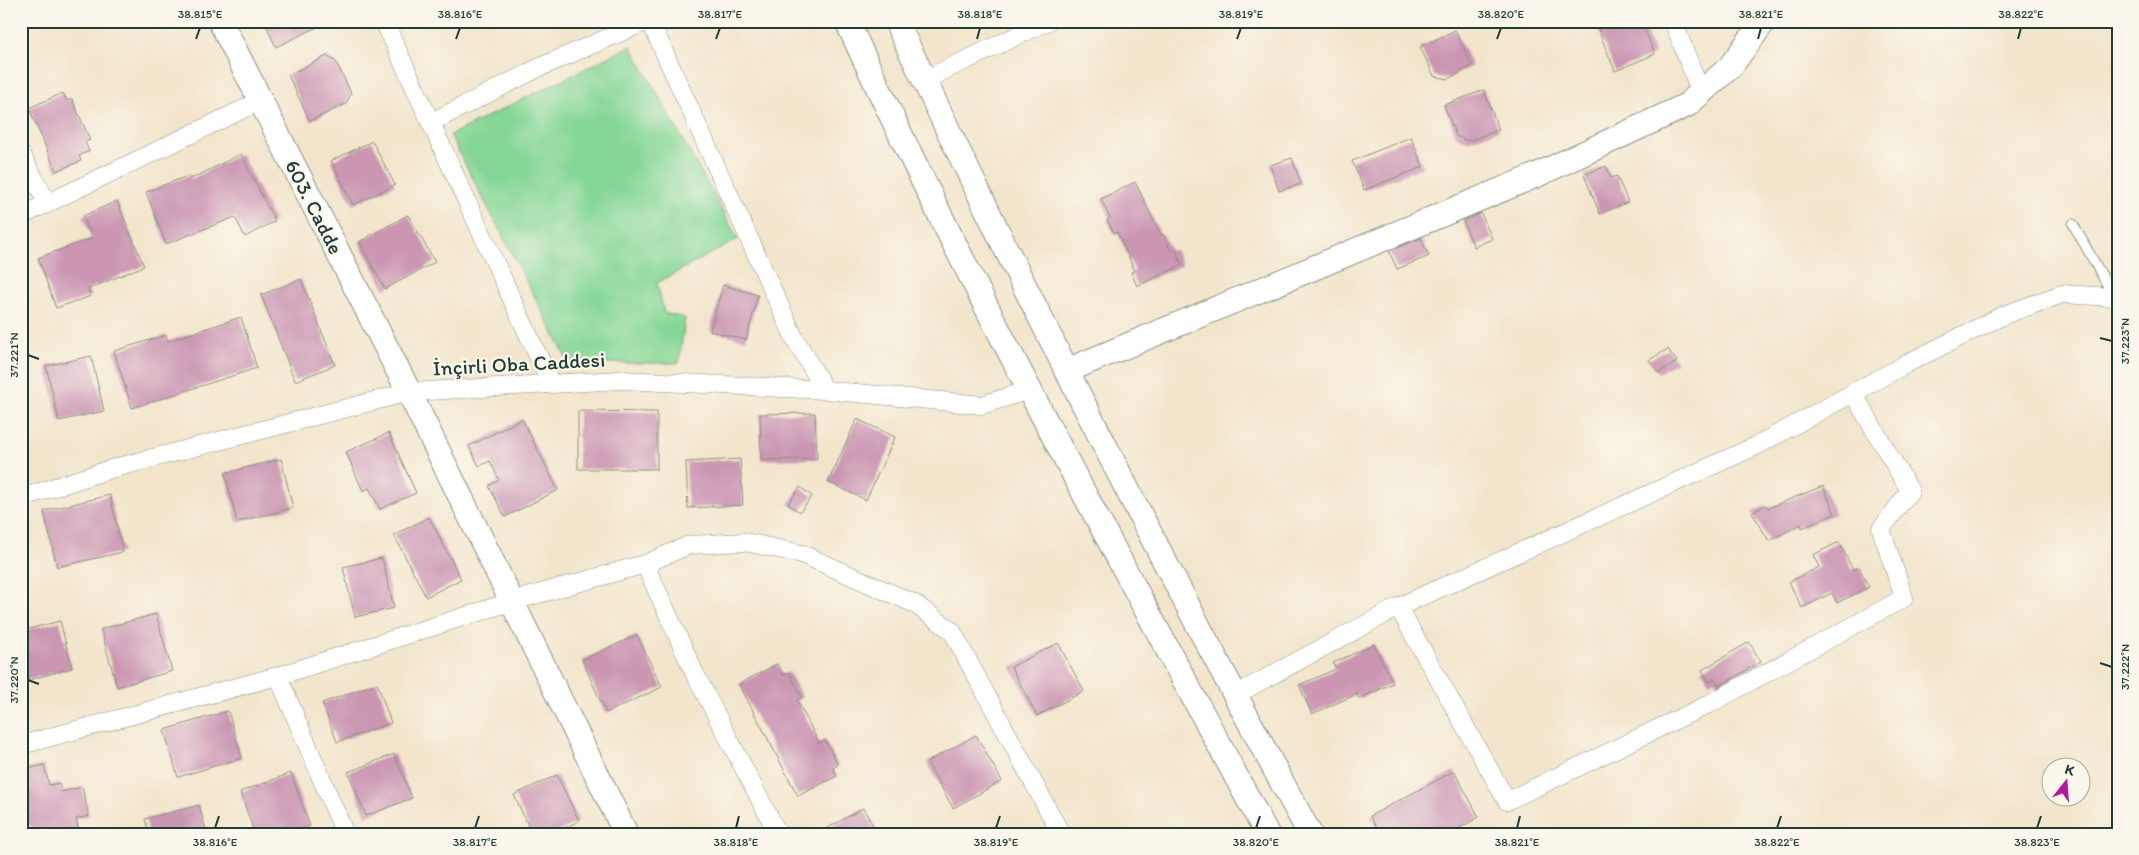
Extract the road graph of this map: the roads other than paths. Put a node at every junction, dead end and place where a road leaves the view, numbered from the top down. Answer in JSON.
{"nodes":[{"id":1,"x":220,"y":21,"type":"edge"},
{"id":2,"x":384,"y":21,"type":"edge"},
{"id":3,"x":649,"y":21,"type":"edge"},
{"id":4,"x":847,"y":21,"type":"edge"},
{"id":5,"x":896,"y":21,"type":"edge"},
{"id":6,"x":1048,"y":21,"type":"edge"},
{"id":7,"x":1673,"y":21,"type":"edge"},
{"id":8,"x":1764,"y":21,"type":"edge"},
{"id":9,"x":924,"y":80,"type":"junction"},
{"id":10,"x":1701,"y":93,"type":"junction"},
{"id":11,"x":260,"y":101,"type":"junction"},
{"id":12,"x":432,"y":122,"type":"junction"},
{"id":13,"x":21,"y":154,"type":"edge"},
{"id":14,"x":48,"y":204,"type":"junction"},
{"id":15,"x":21,"y":216,"type":"edge"},
{"id":16,"x":2072,"y":224,"type":"dead end"},
{"id":17,"x":2116,"y":298,"type":"edge"},
{"id":18,"x":1066,"y":371,"type":"junction"},
{"id":19,"x":552,"y":384,"type":"junction"},
{"id":20,"x":825,"y":390,"type":"junction"},
{"id":21,"x":1029,"y":390,"type":"junction"},
{"id":22,"x":409,"y":392,"type":"junction"},
{"id":23,"x":1853,"y":393,"type":"junction"},
{"id":24,"x":21,"y":498,"type":"edge"},
{"id":25,"x":645,"y":564,"type":"junction"},
{"id":26,"x":513,"y":601,"type":"junction"},
{"id":27,"x":1398,"y":607,"type":"junction"},
{"id":28,"x":278,"y":676,"type":"junction"},
{"id":29,"x":1235,"y":695,"type":"junction"},
{"id":30,"x":21,"y":745,"type":"edge"},
{"id":31,"x":345,"y":834,"type":"edge"},
{"id":32,"x":626,"y":834,"type":"edge"},
{"id":33,"x":778,"y":834,"type":"edge"},
{"id":34,"x":1061,"y":834,"type":"edge"},
{"id":35,"x":1268,"y":834,"type":"edge"},
{"id":36,"x":1310,"y":834,"type":"edge"}],
"edges":[{"from":1,"to":11,"type":"main road","name":"603. Cadde"},
{"from":2,"to":12,"type":"street"},
{"from":3,"to":12,"type":"street"},
{"from":3,"to":20,"type":"street"},
{"from":4,"to":21,"type":"main road"},
{"from":5,"to":9,"type":"main road"},
{"from":6,"to":9,"type":"street"},
{"from":7,"to":10,"type":"street"},
{"from":8,"to":10,"type":"main road"},
{"from":9,"to":18,"type":"main road"},
{"from":10,"to":18,"type":"main road"},
{"from":11,"to":14,"type":"street"},
{"from":11,"to":22,"type":"main road","name":"603. Cadde"},
{"from":12,"to":19,"type":"street"},
{"from":13,"to":14,"type":"street"},
{"from":14,"to":15,"type":"street"},
{"from":16,"to":17,"type":"lane"},
{"from":17,"to":23,"type":"street"},
{"from":18,"to":29,"type":"main road"},
{"from":19,"to":20,"type":"street","name":"İnçirli Oba Caddesi"},
{"from":19,"to":22,"type":"street","name":"İnçirli Oba Caddesi"},
{"from":20,"to":21,"type":"street","name":"İnçirli Oba Caddesi"},
{"from":21,"to":35,"type":"main road"},
{"from":22,"to":24,"type":"street","name":"İnçirli Oba Caddesi"},
{"from":22,"to":26,"type":"main road","name":"603. Cadde"},
{"from":23,"to":27,"type":"street"},
{"from":23,"to":27,"type":"street"},
{"from":25,"to":26,"type":"street"},
{"from":25,"to":33,"type":"street"},
{"from":25,"to":34,"type":"street"},
{"from":26,"to":28,"type":"street"},
{"from":26,"to":32,"type":"main road","name":"603. Cadde"},
{"from":27,"to":29,"type":"street"},
{"from":28,"to":30,"type":"street"},
{"from":28,"to":31,"type":"street"},
{"from":29,"to":36,"type":"main road"}]}
